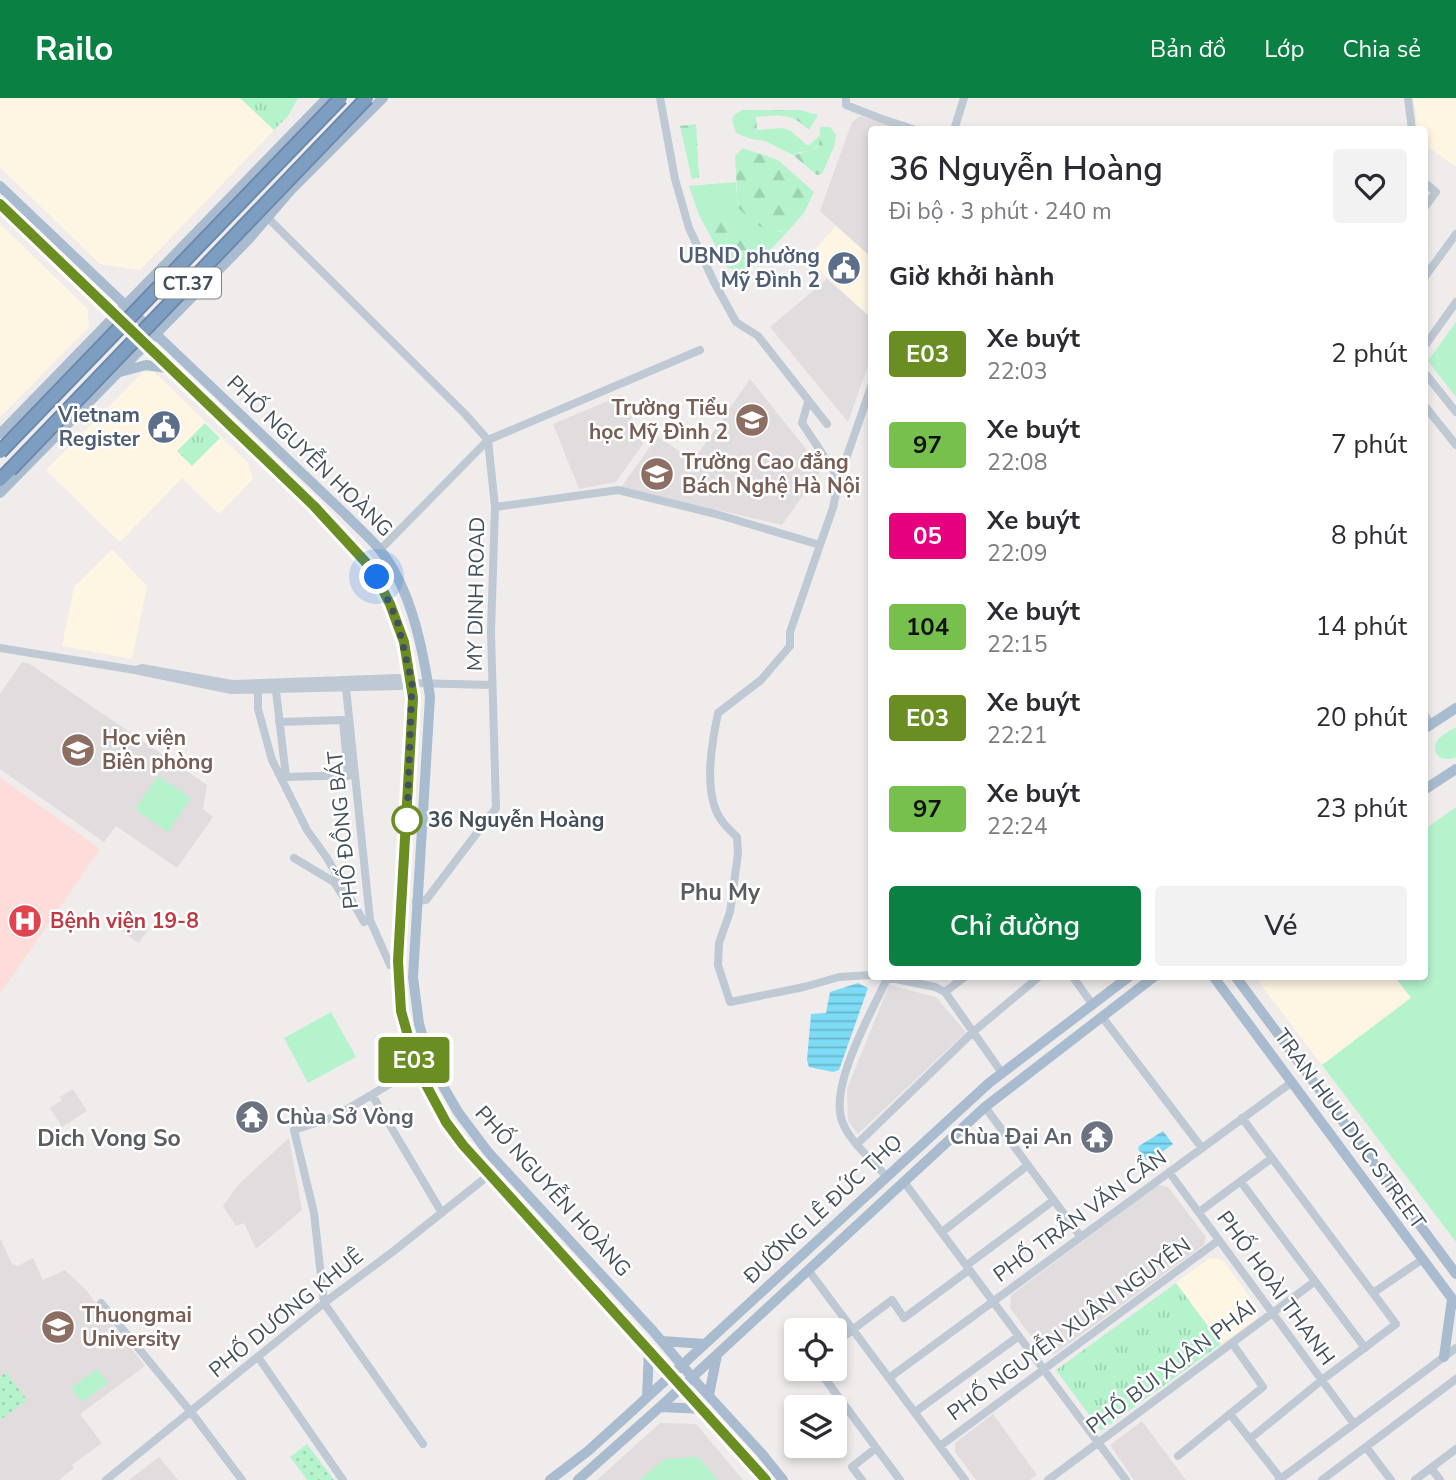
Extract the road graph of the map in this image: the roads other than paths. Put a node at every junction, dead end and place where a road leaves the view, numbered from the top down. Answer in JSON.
{"nodes":[{"id":1,"x":327,"y":98,"type":"edge"},
{"id":2,"x":341,"y":98,"type":"edge"},
{"id":3,"x":368,"y":98,"type":"edge"},
{"id":4,"x":383,"y":98,"type":"edge"},
{"id":5,"x":660,"y":98,"type":"edge"},
{"id":6,"x":846,"y":98,"type":"edge"},
{"id":7,"x":964,"y":98,"type":"edge"},
{"id":8,"x":1408,"y":98,"type":"edge"},
{"id":9,"x":905,"y":126,"type":"edge"},
{"id":10,"x":955,"y":126,"type":"edge"},
{"id":11,"x":1412,"y":126,"type":"edge"},
{"id":12,"x":1428,"y":185,"type":"edge"},
{"id":13,"x":0,"y":186,"type":"edge"},
{"id":14,"x":1428,"y":203,"type":"edge"},
{"id":15,"x":0,"y":204,"type":"edge"},
{"id":16,"x":267,"y":217,"type":"junction"},
{"id":17,"x":1456,"y":234,"type":"edge"},
{"id":18,"x":1448,"y":244,"type":"junction"},
{"id":19,"x":1456,"y":252,"type":"edge"},
{"id":20,"x":1428,"y":272,"type":"edge"},
{"id":21,"x":1456,"y":302,"type":"edge"},
{"id":22,"x":122,"y":303,"type":"junction"},
{"id":23,"x":112,"y":313,"type":"junction"},
{"id":24,"x":159,"y":337,"type":"junction"},
{"id":25,"x":1428,"y":341,"type":"edge"},
{"id":26,"x":149,"y":348,"type":"junction"},
{"id":27,"x":700,"y":351,"type":"dead end"},
{"id":28,"x":169,"y":369,"type":"junction"},
{"id":29,"x":119,"y":372,"type":"junction"},
{"id":30,"x":1428,"y":377,"type":"edge"},
{"id":31,"x":868,"y":395,"type":"edge"},
{"id":32,"x":808,"y":401,"type":"junction"},
{"id":33,"x":1428,"y":410,"type":"edge"},
{"id":34,"x":1456,"y":412,"type":"edge"},
{"id":35,"x":827,"y":424,"type":"dead end"},
{"id":36,"x":0,"y":434,"type":"edge"},
{"id":37,"x":488,"y":440,"type":"junction"},
{"id":38,"x":1456,"y":445,"type":"edge"},
{"id":39,"x":0,"y":452,"type":"edge"},
{"id":40,"x":839,"y":479,"type":"junction"},
{"id":41,"x":0,"y":480,"type":"edge"},
{"id":42,"x":0,"y":493,"type":"edge"},
{"id":43,"x":495,"y":507,"type":"junction"},
{"id":44,"x":820,"y":545,"type":"junction"},
{"id":45,"x":380,"y":550,"type":"junction"},
{"id":46,"x":0,"y":648,"type":"edge"},
{"id":47,"x":135,"y":670,"type":"junction"},
{"id":48,"x":412,"y":683,"type":"junction"},
{"id":49,"x":428,"y":684,"type":"junction"},
{"id":50,"x":492,"y":685,"type":"junction"},
{"id":51,"x":346,"y":688,"type":"junction"},
{"id":52,"x":258,"y":691,"type":"junction"},
{"id":53,"x":276,"y":691,"type":"junction"},
{"id":54,"x":1456,"y":708,"type":"edge"},
{"id":55,"x":279,"y":722,"type":"junction"},
{"id":56,"x":1428,"y":727,"type":"edge"},
{"id":57,"x":1456,"y":769,"type":"edge"},
{"id":58,"x":352,"y":775,"type":"junction"},
{"id":59,"x":1428,"y":787,"type":"edge"},
{"id":60,"x":294,"y":858,"type":"dead end"},
{"id":61,"x":416,"y":901,"type":"junction"},
{"id":62,"x":390,"y":965,"type":"dead end"},
{"id":63,"x":868,"y":975,"type":"edge"},
{"id":64,"x":887,"y":980,"type":"edge"},
{"id":65,"x":902,"y":980,"type":"edge"},
{"id":66,"x":962,"y":980,"type":"edge"},
{"id":67,"x":1035,"y":980,"type":"edge"},
{"id":68,"x":1075,"y":980,"type":"edge"},
{"id":69,"x":1125,"y":980,"type":"edge"},
{"id":70,"x":1151,"y":980,"type":"edge"},
{"id":71,"x":1215,"y":980,"type":"edge"},
{"id":72,"x":1237,"y":980,"type":"edge"},
{"id":73,"x":1239,"y":980,"type":"edge"},
{"id":74,"x":945,"y":992,"type":"junction"},
{"id":75,"x":1226,"y":993,"type":"junction"},
{"id":76,"x":1093,"y":1004,"type":"junction"},
{"id":77,"x":1102,"y":1018,"type":"junction"},
{"id":78,"x":973,"y":1031,"type":"junction"},
{"id":79,"x":417,"y":1068,"type":"junction"},
{"id":80,"x":1002,"y":1073,"type":"junction"},
{"id":81,"x":1292,"y":1082,"type":"junction"},
{"id":82,"x":372,"y":1095,"type":"junction"},
{"id":83,"x":985,"y":1107,"type":"junction"},
{"id":84,"x":1242,"y":1118,"type":"junction"},
{"id":85,"x":858,"y":1143,"type":"junction"},
{"id":86,"x":1202,"y":1148,"type":"junction"},
{"id":87,"x":1272,"y":1158,"type":"junction"},
{"id":88,"x":1028,"y":1165,"type":"junction"},
{"id":89,"x":1169,"y":1172,"type":"junction"},
{"id":90,"x":489,"y":1175,"type":"junction"},
{"id":91,"x":886,"y":1176,"type":"junction"},
{"id":92,"x":904,"y":1182,"type":"junction"},
{"id":93,"x":1241,"y":1182,"type":"junction"},
{"id":94,"x":1054,"y":1200,"type":"junction"},
{"id":95,"x":1199,"y":1212,"type":"junction"},
{"id":96,"x":442,"y":1213,"type":"junction"},
{"id":97,"x":552,"y":1223,"type":"junction"},
{"id":98,"x":942,"y":1232,"type":"junction"},
{"id":99,"x":541,"y":1233,"type":"junction"},
{"id":100,"x":1081,"y":1237,"type":"junction"},
{"id":101,"x":1219,"y":1240,"type":"junction"},
{"id":102,"x":1423,"y":1259,"type":"junction"},
{"id":103,"x":968,"y":1268,"type":"junction"},
{"id":104,"x":809,"y":1270,"type":"junction"},
{"id":105,"x":1456,"y":1274,"type":"edge"},
{"id":106,"x":1314,"y":1282,"type":"junction"},
{"id":107,"x":1373,"y":1293,"type":"junction"},
{"id":108,"x":993,"y":1302,"type":"junction"},
{"id":109,"x":1454,"y":1302,"type":"edge"},
{"id":110,"x":101,"y":1303,"type":"dead end"},
{"id":111,"x":324,"y":1303,"type":"junction"},
{"id":112,"x":1272,"y":1313,"type":"junction"},
{"id":113,"x":853,"y":1329,"type":"junction"},
{"id":114,"x":847,"y":1334,"type":"edge"},
{"id":115,"x":1019,"y":1336,"type":"junction"},
{"id":116,"x":662,"y":1340,"type":"junction"},
{"id":117,"x":1232,"y":1343,"type":"junction"},
{"id":118,"x":705,"y":1344,"type":"junction"},
{"id":119,"x":1365,"y":1348,"type":"junction"},
{"id":120,"x":1456,"y":1348,"type":"edge"},
{"id":121,"x":649,"y":1350,"type":"junction"},
{"id":122,"x":717,"y":1355,"type":"junction"},
{"id":123,"x":258,"y":1357,"type":"junction"},
{"id":124,"x":1444,"y":1357,"type":"junction"},
{"id":125,"x":682,"y":1365,"type":"junction"},
{"id":126,"x":1043,"y":1369,"type":"junction"},
{"id":127,"x":672,"y":1374,"type":"junction"},
{"id":128,"x":692,"y":1377,"type":"junction"},
{"id":129,"x":890,"y":1378,"type":"junction"},
{"id":130,"x":1456,"y":1379,"type":"edge"},
{"id":131,"x":1322,"y":1380,"type":"junction"},
{"id":132,"x":827,"y":1381,"type":"edge"},
{"id":133,"x":682,"y":1386,"type":"junction"},
{"id":134,"x":709,"y":1395,"type":"junction"},
{"id":135,"x":647,"y":1397,"type":"junction"},
{"id":136,"x":660,"y":1408,"type":"junction"},
{"id":137,"x":703,"y":1409,"type":"junction"},
{"id":138,"x":191,"y":1412,"type":"junction"},
{"id":139,"x":915,"y":1412,"type":"junction"},
{"id":140,"x":1230,"y":1414,"type":"junction"},
{"id":141,"x":1354,"y":1424,"type":"junction"},
{"id":142,"x":1251,"y":1438,"type":"junction"},
{"id":143,"x":1098,"y":1443,"type":"junction"},
{"id":144,"x":424,"y":1444,"type":"dead end"},
{"id":145,"x":940,"y":1446,"type":"junction"},
{"id":146,"x":1366,"y":1447,"type":"junction"},
{"id":147,"x":876,"y":1448,"type":"junction"},
{"id":148,"x":1456,"y":1449,"type":"edge"},
{"id":149,"x":1178,"y":1456,"type":"dead end"},
{"id":150,"x":1430,"y":1468,"type":"junction"},
{"id":151,"x":584,"y":1478,"type":"edge"},
{"id":152,"x":1280,"y":1479,"type":"edge"},
{"id":153,"x":106,"y":1480,"type":"edge"},
{"id":154,"x":242,"y":1480,"type":"edge"},
{"id":155,"x":343,"y":1480,"type":"edge"},
{"id":156,"x":550,"y":1480,"type":"edge"},
{"id":157,"x":766,"y":1480,"type":"edge"},
{"id":158,"x":782,"y":1480,"type":"edge"},
{"id":159,"x":862,"y":1480,"type":"edge"},
{"id":160,"x":900,"y":1480,"type":"edge"},
{"id":161,"x":964,"y":1480,"type":"edge"},
{"id":162,"x":1048,"y":1480,"type":"edge"},
{"id":163,"x":1126,"y":1480,"type":"edge"},
{"id":164,"x":1322,"y":1480,"type":"edge"},
{"id":165,"x":1391,"y":1480,"type":"edge"},
{"id":166,"x":1415,"y":1480,"type":"edge"},
{"id":167,"x":1440,"y":1480,"type":"edge"}],
"edges":[{"from":1,"to":22,"type":"main road"},
{"from":2,"to":39,"type":"highway","number":"CT.37","bridge":true},
{"from":3,"to":41,"type":"highway","number":"CT.37","bridge":true},
{"from":4,"to":16,"type":"main road"},
{"from":5,"to":32,"type":"street"},
{"from":6,"to":9,"type":"street"},
{"from":7,"to":10,"type":"street"},
{"from":8,"to":11,"type":"street"},
{"from":12,"to":14,"type":"street"},
{"from":13,"to":22,"type":"main road","name":"PHỐ NGUYỄN HOÀNG"},
{"from":15,"to":23,"type":"main road","name":"PHỐ NGUYỄN HOÀNG"},
{"from":16,"to":24,"type":"main road"},
{"from":16,"to":37,"type":"street"},
{"from":17,"to":18,"type":"street"},
{"from":18,"to":19,"type":"street"},
{"from":18,"to":20,"type":"street"},
{"from":21,"to":25,"type":"street"},
{"from":22,"to":23,"type":"main road"},
{"from":22,"to":24,"type":"main road","name":"PHỐ NGUYỄN HOÀNG"},
{"from":23,"to":26,"type":"main road","name":"PHỐ NGUYỄN HOÀNG"},
{"from":23,"to":36,"type":"main road"},
{"from":24,"to":26,"type":"main road"},
{"from":24,"to":45,"type":"main road","name":"PHỐ NGUYỄN HOÀNG"},
{"from":26,"to":28,"type":"main road","name":"PHỐ NGUYỄN HOÀNG"},
{"from":26,"to":29,"type":"main road"},
{"from":27,"to":37,"type":"street"},
{"from":28,"to":29,"type":"main road"},
{"from":28,"to":48,"type":"main road","name":"PHỐ NGUYỄN HOÀNG"},
{"from":29,"to":42,"type":"main road"},
{"from":30,"to":34,"type":"street"},
{"from":31,"to":40,"type":"street"},
{"from":32,"to":35,"type":"street"},
{"from":32,"to":40,"type":"street"},
{"from":33,"to":38,"type":"street"},
{"from":37,"to":43,"type":"street"},
{"from":37,"to":45,"type":"street"},
{"from":40,"to":44,"type":"street"},
{"from":43,"to":44,"type":"street","name":"MY DINH ROAD"},
{"from":43,"to":50,"type":"street","name":"MY DINH ROAD"},
{"from":44,"to":63,"type":"street"},
{"from":45,"to":49,"type":"main road","name":"PHỐ NGUYỄN HOÀNG"},
{"from":46,"to":47,"type":"street"},
{"from":47,"to":48,"type":"street"},
{"from":47,"to":52,"type":"street"},
{"from":48,"to":49,"type":"street"},
{"from":48,"to":51,"type":"street"},
{"from":48,"to":79,"type":"main road","name":"PHỐ NGUYỄN HOÀNG"},
{"from":49,"to":50,"type":"street"},
{"from":49,"to":61,"type":"main road","name":"PHỐ NGUYỄN HOÀNG"},
{"from":50,"to":61,"type":"street","name":"MY DINH ROAD"},
{"from":51,"to":53,"type":"street"},
{"from":51,"to":58,"type":"street","name":"PHỐ ĐỒNG BÁT"},
{"from":52,"to":53,"type":"street"},
{"from":52,"to":60,"type":"street"},
{"from":53,"to":55,"type":"street"},
{"from":54,"to":56,"type":"main road"},
{"from":55,"to":58,"type":"street"},
{"from":55,"to":58,"type":"street"},
{"from":57,"to":59,"type":"main road"},
{"from":58,"to":62,"type":"street","name":"PHỐ ĐỒNG BÁT"},
{"from":61,"to":97,"type":"main road","name":"PHỐ NGUYỄN HOÀNG"},
{"from":64,"to":85,"type":"street"},
{"from":65,"to":74,"type":"street"},
{"from":66,"to":74,"type":"street"},
{"from":67,"to":78,"type":"street"},
{"from":68,"to":76,"type":"street"},
{"from":69,"to":76,"type":"main road","name":"ĐƯỜNG LÊ ĐỨC THỌ"},
{"from":70,"to":77,"type":"main road","name":"ĐƯỜNG LÊ ĐỨC THỌ"},
{"from":71,"to":75,"type":"main road","name":"TRAN HUU DUC STREET"},
{"from":72,"to":75,"type":"main road"},
{"from":73,"to":105,"type":"main road","name":"TRAN HUU DUC STREET"},
{"from":74,"to":78,"type":"street"},
{"from":75,"to":81,"type":"main road","name":"TRAN HUU DUC STREET"},
{"from":76,"to":80,"type":"main road","name":"ĐƯỜNG LÊ ĐỨC THỌ"},
{"from":77,"to":83,"type":"main road","name":"ĐƯỜNG LÊ ĐỨC THỌ"},
{"from":77,"to":86,"type":"street"},
{"from":78,"to":80,"type":"street"},
{"from":78,"to":85,"type":"street"},
{"from":79,"to":82,"type":"street"},
{"from":79,"to":90,"type":"main road","name":"PHỐ NGUYỄN HOÀNG"},
{"from":80,"to":91,"type":"main road","name":"ĐƯỜNG LÊ ĐỨC THỌ"},
{"from":81,"to":84,"type":"street","name":"PHỐ TRẦN VĂN CẨN"},
{"from":81,"to":102,"type":"main road","name":"TRAN HUU DUC STREET"},
{"from":82,"to":96,"type":"street"},
{"from":82,"to":111,"type":"street"},
{"from":83,"to":88,"type":"street"},
{"from":83,"to":92,"type":"main road","name":"ĐƯỜNG LÊ ĐỨC THỌ"},
{"from":84,"to":86,"type":"street","name":"PHỐ TRẦN VĂN CẨN"},
{"from":84,"to":87,"type":"street"},
{"from":85,"to":91,"type":"street"},
{"from":86,"to":89,"type":"street","name":"PHỐ TRẦN VĂN CẨN"},
{"from":87,"to":93,"type":"street"},
{"from":87,"to":107,"type":"street"},
{"from":88,"to":94,"type":"street"},
{"from":88,"to":98,"type":"street"},
{"from":89,"to":95,"type":"street","name":"PHỐ HOÀI THANH"},
{"from":89,"to":100,"type":"street","name":"PHỐ TRẦN VĂN CẨN"},
{"from":90,"to":96,"type":"street","name":"PHỐ DƯƠNG KHUÊ"},
{"from":90,"to":99,"type":"main road","name":"PHỐ NGUYỄN HOÀNG"},
{"from":91,"to":118,"type":"main road","name":"ĐƯỜNG LÊ ĐỨC THỌ"},
{"from":92,"to":98,"type":"street"},
{"from":92,"to":104,"type":"main road","name":"ĐƯỜNG LÊ ĐỨC THỌ"},
{"from":93,"to":95,"type":"street"},
{"from":93,"to":106,"type":"street"},
{"from":94,"to":100,"type":"street"},
{"from":94,"to":103,"type":"street"},
{"from":95,"to":101,"type":"street","name":"PHỐ HOÀI THANH"},
{"from":96,"to":111,"type":"street","name":"PHỐ DƯƠNG KHUÊ"},
{"from":97,"to":99,"type":"street"},
{"from":97,"to":116,"type":"main road","name":"PHỐ NGUYỄN HOÀNG"},
{"from":98,"to":103,"type":"street"},
{"from":99,"to":121,"type":"main road","name":"PHỐ NGUYỄN HOÀNG"},
{"from":100,"to":108,"type":"street","name":"PHỐ TRẦN VĂN CẨN"},
{"from":101,"to":112,"type":"street","name":"PHỐ HOÀI THANH"},
{"from":101,"to":126,"type":"street","name":"PHỐ NGUYỄN XUÂN NGUYÊN"},
{"from":102,"to":107,"type":"street"},
{"from":102,"to":109,"type":"main road","name":"TRAN HUU DUC STREET"},
{"from":103,"to":108,"type":"street"},
{"from":103,"to":113,"type":"street"},
{"from":104,"to":113,"type":"street"},
{"from":104,"to":122,"type":"main road","name":"ĐƯỜNG LÊ ĐỨC THỌ"},
{"from":106,"to":112,"type":"street","name":"PHỐ BÙI XUÂN PHÁI"},
{"from":106,"to":119,"type":"street"},
{"from":107,"to":119,"type":"street"},
{"from":108,"to":115,"type":"street"},
{"from":108,"to":129,"type":"street","name":"PHỐ TRẦN VĂN CẨN"},
{"from":109,"to":124,"type":"main road"},
{"from":110,"to":138,"type":"street"},
{"from":111,"to":123,"type":"street","name":"PHỐ DƯƠNG KHUÊ"},
{"from":111,"to":144,"type":"street"},
{"from":112,"to":117,"type":"street","name":"PHỐ BÙI XUÂN PHÁI"},
{"from":112,"to":131,"type":"street","name":"PHỐ HOÀI THANH"},
{"from":113,"to":114,"type":"street"},
{"from":113,"to":129,"type":"street"},
{"from":115,"to":126,"type":"street"},
{"from":115,"to":139,"type":"street"},
{"from":116,"to":118,"type":"main road"},
{"from":116,"to":125,"type":"main road","name":"PHỐ NGUYỄN HOÀNG"},
{"from":117,"to":140,"type":"street"},
{"from":117,"to":143,"type":"street","name":"PHỐ BÙI XUÂN PHÁI"},
{"from":118,"to":125,"type":"main road","name":"ĐƯỜNG LÊ ĐỨC THỌ"},
{"from":119,"to":131,"type":"street"},
{"from":120,"to":124,"type":"street"},
{"from":121,"to":127,"type":"main road","name":"PHỐ NGUYỄN HOÀNG"},
{"from":121,"to":135,"type":"main road"},
{"from":122,"to":128,"type":"main road","name":"ĐƯỜNG LÊ ĐỨC THỌ"},
{"from":122,"to":134,"type":"main road"},
{"from":123,"to":138,"type":"street","name":"PHỐ DƯƠNG KHUÊ"},
{"from":123,"to":155,"type":"street"},
{"from":124,"to":141,"type":"street"},
{"from":125,"to":127,"type":"main road","name":"ĐƯỜNG LÊ ĐỨC THỌ"},
{"from":125,"to":128,"type":"main road","name":"PHỐ NGUYỄN HOÀNG"},
{"from":126,"to":143,"type":"street"},
{"from":126,"to":145,"type":"street","name":"PHỐ NGUYỄN XUÂN NGUYÊN"},
{"from":127,"to":133,"type":"main road","name":"PHỐ NGUYỄN HOÀNG"},
{"from":127,"to":135,"type":"main road","name":"ĐƯỜNG LÊ ĐỨC THỌ"},
{"from":128,"to":133,"type":"main road","name":"ĐƯỜNG LÊ ĐỨC THỌ"},
{"from":128,"to":134,"type":"main road","name":"PHỐ NGUYỄN HOÀNG"},
{"from":129,"to":139,"type":"street"},
{"from":130,"to":146,"type":"street"},
{"from":131,"to":141,"type":"street","name":"PHỐ HOÀI THANH"},
{"from":131,"to":142,"type":"street"},
{"from":132,"to":147,"type":"street"},
{"from":133,"to":136,"type":"main road","name":"ĐƯỜNG LÊ ĐỨC THỌ"},
{"from":133,"to":137,"type":"main road","name":"PHỐ NGUYỄN HOÀNG"},
{"from":134,"to":158,"type":"main road","name":"PHỐ NGUYỄN HOÀNG"},
{"from":135,"to":156,"type":"main road","name":"ĐƯỜNG LÊ ĐỨC THỌ"},
{"from":136,"to":137,"type":"main road"},
{"from":136,"to":151,"type":"main road","name":"ĐƯỜNG LÊ ĐỨC THỌ"},
{"from":137,"to":157,"type":"main road","name":"PHỐ NGUYỄN HOÀNG"},
{"from":138,"to":153,"type":"street","name":"PHỐ DƯƠNG KHUÊ"},
{"from":138,"to":154,"type":"street"},
{"from":139,"to":145,"type":"street"},
{"from":140,"to":142,"type":"street"},
{"from":140,"to":149,"type":"street"},
{"from":141,"to":152,"type":"street"},
{"from":142,"to":152,"type":"street"},
{"from":143,"to":162,"type":"street","name":"PHỐ BÙI XUÂN PHÁI"},
{"from":143,"to":163,"type":"street"},
{"from":145,"to":161,"type":"street"},
{"from":146,"to":164,"type":"street"},
{"from":146,"to":165,"type":"street"},
{"from":147,"to":159,"type":"street"},
{"from":147,"to":160,"type":"street"},
{"from":148,"to":150,"type":"street"},
{"from":150,"to":166,"type":"street"},
{"from":150,"to":167,"type":"street"}]}
